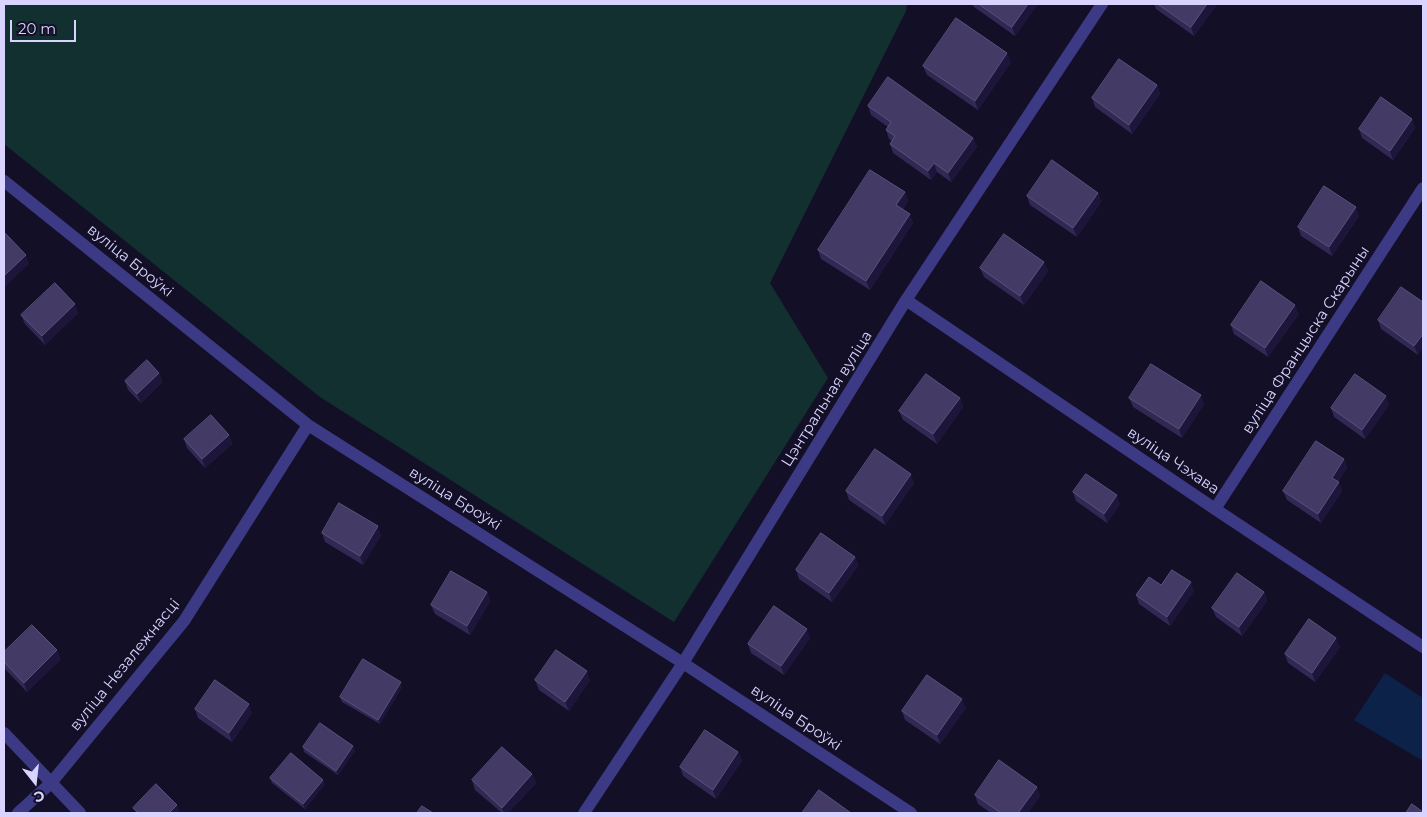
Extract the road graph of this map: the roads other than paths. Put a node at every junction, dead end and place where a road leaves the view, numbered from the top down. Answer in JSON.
{"nodes":[{"id":1,"x":1102,"y":4,"type":"edge"},
{"id":2,"x":4,"y":181,"type":"edge"},
{"id":3,"x":1423,"y":188,"type":"edge"},
{"id":4,"x":906,"y":300,"type":"junction"},
{"id":5,"x":308,"y":425,"type":"junction"},
{"id":6,"x":1215,"y":509,"type":"junction"},
{"id":7,"x":1423,"y":647,"type":"edge"},
{"id":8,"x":683,"y":663,"type":"junction"},
{"id":9,"x":4,"y":733,"type":"edge"},
{"id":10,"x":51,"y":783,"type":"junction"},
{"id":11,"x":18,"y":813,"type":"edge"},
{"id":12,"x":80,"y":813,"type":"edge"},
{"id":13,"x":584,"y":813,"type":"edge"},
{"id":14,"x":911,"y":813,"type":"edge"}],
"edges":[{"from":1,"to":4,"type":"street","name":"Цэнтральная вуліца"},
{"from":2,"to":5,"type":"street","name":"вуліца Броўкі"},
{"from":3,"to":6,"type":"street","name":"вуліца Францыска Скарыны"},
{"from":4,"to":6,"type":"street","name":"вуліца Чэхава"},
{"from":4,"to":8,"type":"street","name":"Цэнтральная вуліца"},
{"from":5,"to":8,"type":"street","name":"вуліца Броўкі"},
{"from":5,"to":10,"type":"street","name":"вуліца Незалежнасці"},
{"from":6,"to":7,"type":"street","name":"вуліца Чэхава"},
{"from":8,"to":13,"type":"street","name":"Цэнтральная вуліца"},
{"from":8,"to":14,"type":"street","name":"вуліца Броўкі"},
{"from":9,"to":10,"type":"street"},
{"from":10,"to":11,"type":"street","name":"вуліца Незалежнасці"},
{"from":10,"to":12,"type":"street"}]}
